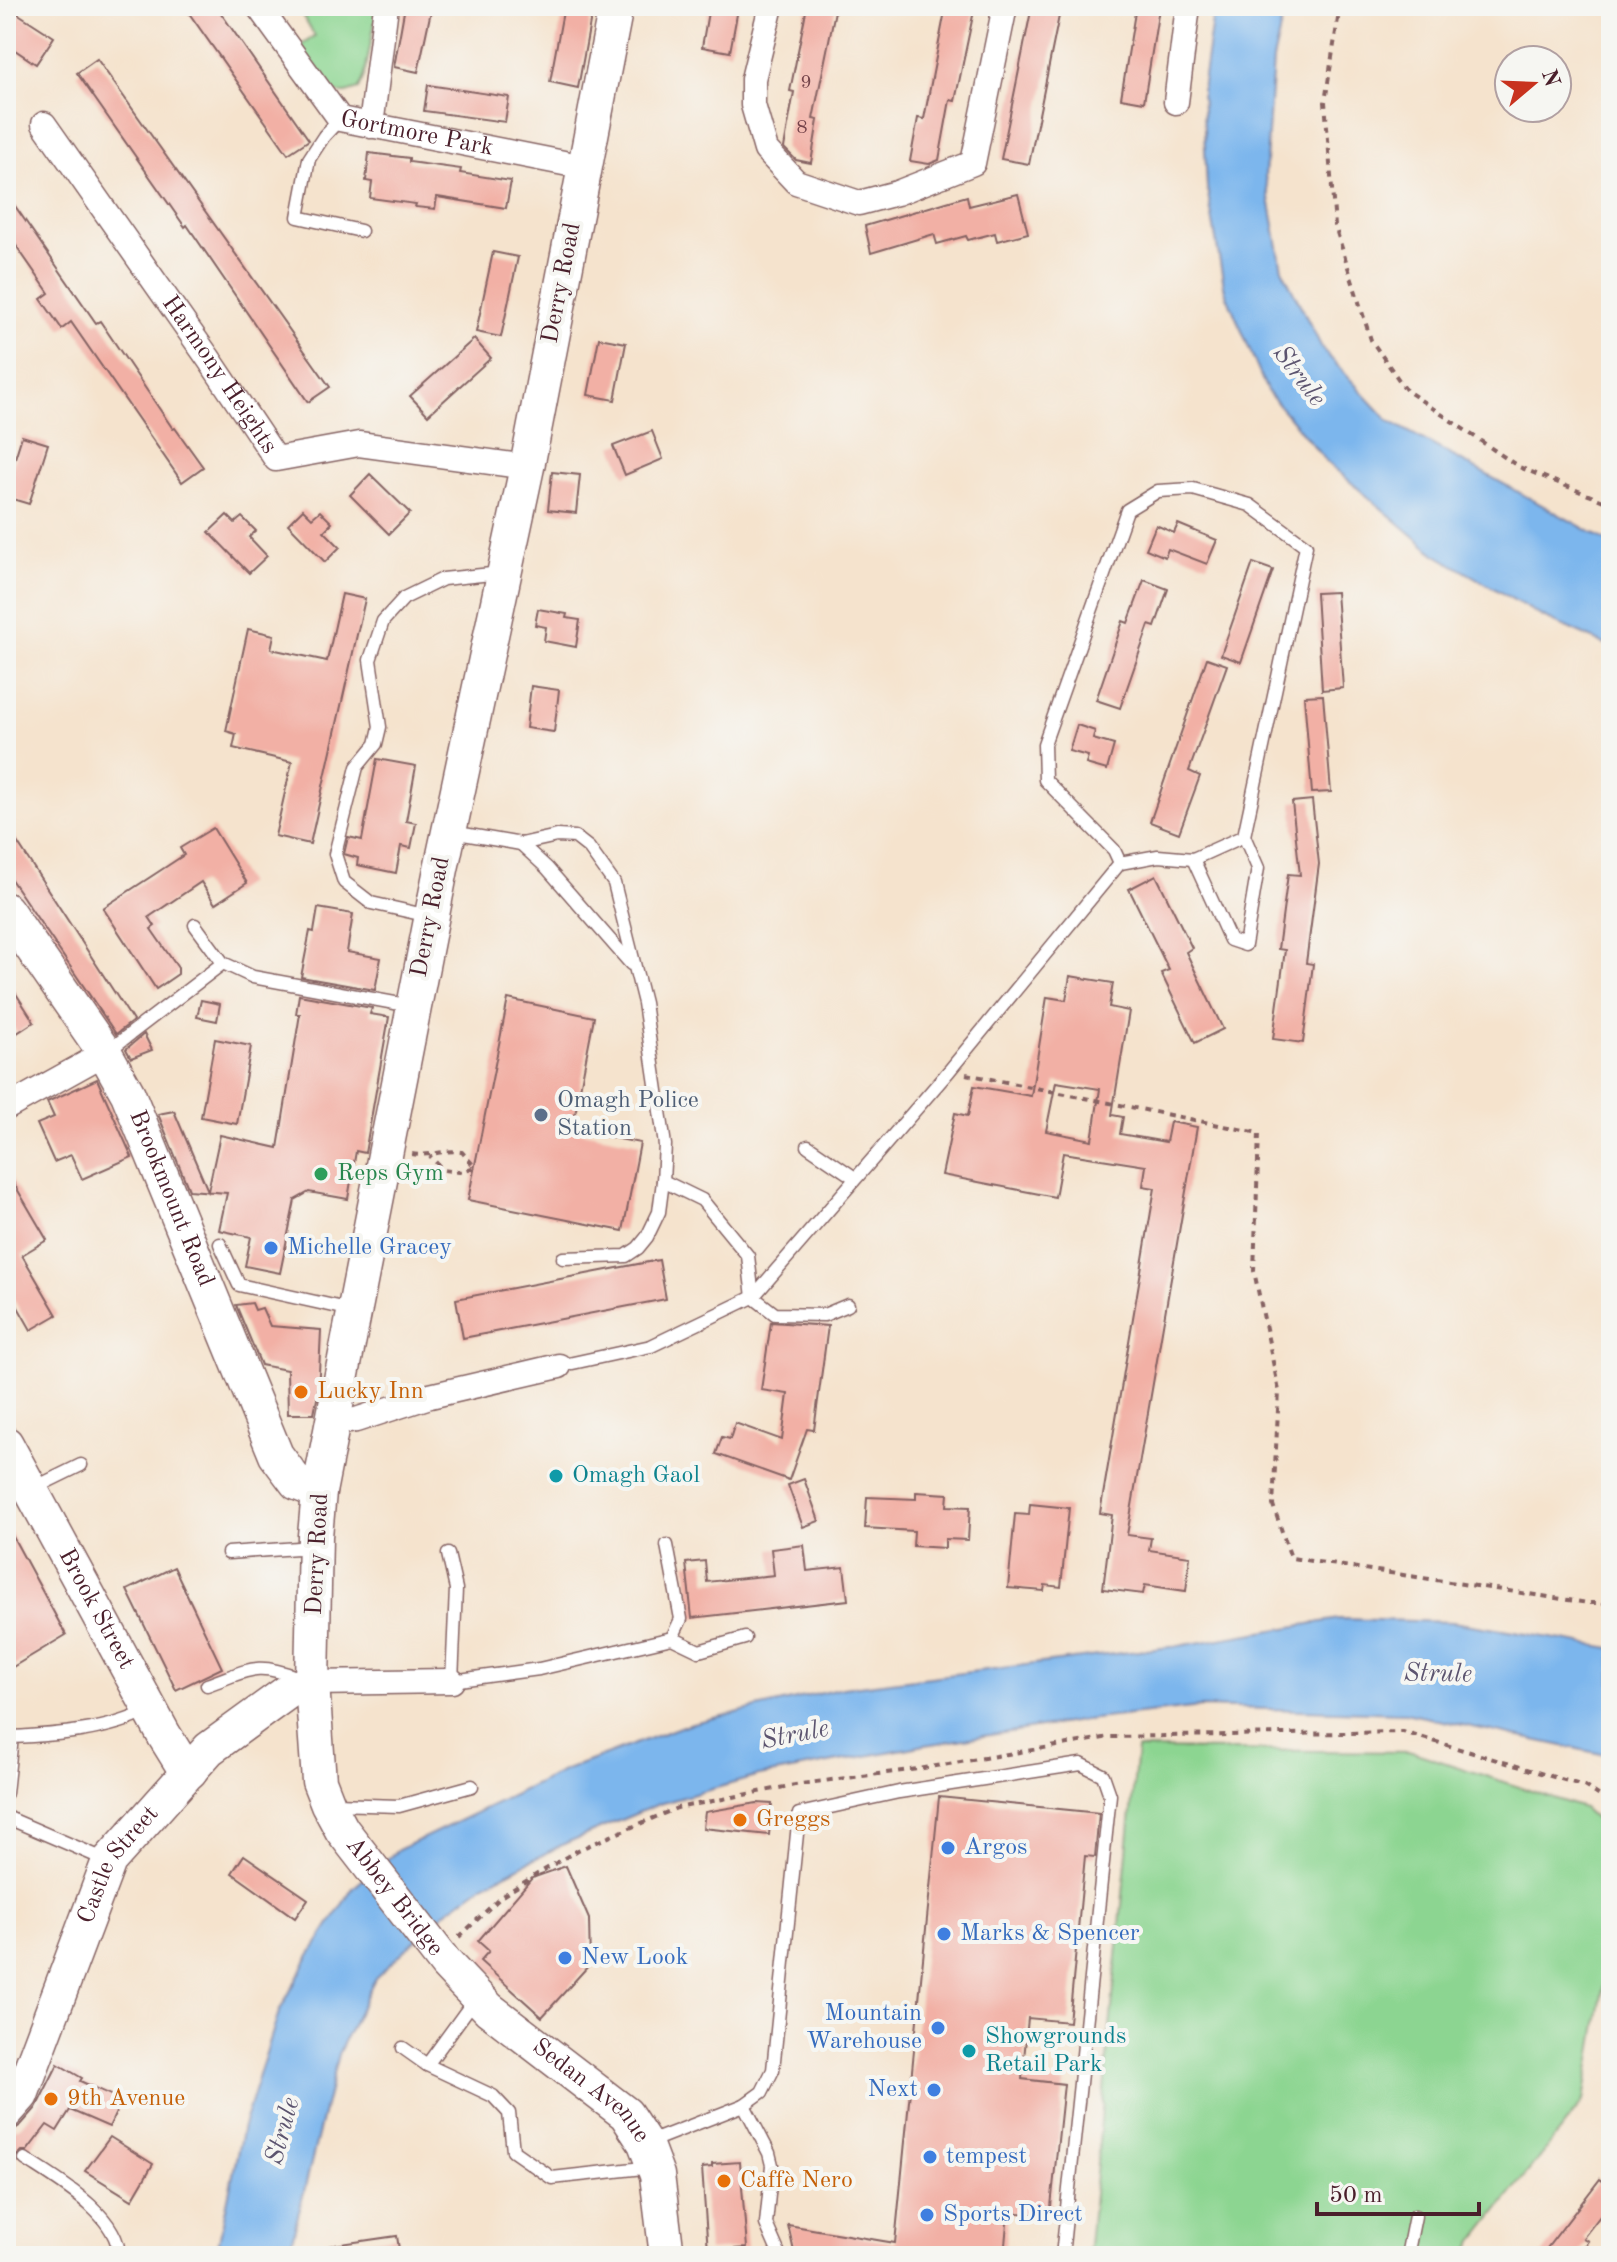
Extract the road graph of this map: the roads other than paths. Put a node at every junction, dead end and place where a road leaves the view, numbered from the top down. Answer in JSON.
{"nodes":[{"id":1,"x":258,"y":6,"type":"edge"},
{"id":2,"x":386,"y":6,"type":"edge"},
{"id":3,"x":616,"y":6,"type":"edge"},
{"id":4,"x":771,"y":6,"type":"edge"},
{"id":5,"x":1005,"y":6,"type":"edge"},
{"id":6,"x":1188,"y":6,"type":"edge"},
{"id":7,"x":1176,"y":102,"type":"dead end"},
{"id":8,"x":340,"y":119,"type":"junction"},
{"id":9,"x":44,"y":124,"type":"dead end"},
{"id":10,"x":371,"y":126,"type":"junction"},
{"id":11,"x":584,"y":167,"type":"junction"},
{"id":12,"x":361,"y":231,"type":"dead end"},
{"id":13,"x":527,"y":467,"type":"junction"},
{"id":14,"x":504,"y":573,"type":"junction"},
{"id":15,"x":448,"y":832,"type":"junction"},
{"id":16,"x":1244,"y":836,"type":"junction"},
{"id":17,"x":521,"y":844,"type":"junction"},
{"id":18,"x":1193,"y":859,"type":"junction"},
{"id":19,"x":1120,"y":863,"type":"junction"},
{"id":20,"x":6,"y":910,"type":"edge"},
{"id":21,"x":431,"y":917,"type":"junction"},
{"id":22,"x":195,"y":925,"type":"dead end"},
{"id":23,"x":625,"y":932,"type":"junction"},
{"id":24,"x":614,"y":946,"type":"junction"},
{"id":25,"x":223,"y":963,"type":"junction"},
{"id":26,"x":633,"y":967,"type":"junction"},
{"id":27,"x":414,"y":1006,"type":"junction"},
{"id":28,"x":105,"y":1053,"type":"junction"},
{"id":29,"x":6,"y":1108,"type":"edge"},
{"id":30,"x":808,"y":1146,"type":"dead end"},
{"id":31,"x":855,"y":1178,"type":"junction"},
{"id":32,"x":663,"y":1181,"type":"junction"},
{"id":33,"x":220,"y":1244,"type":"dead end"},
{"id":34,"x":563,"y":1258,"type":"dead end"},
{"id":35,"x":753,"y":1297,"type":"junction"},
{"id":36,"x":848,"y":1305,"type":"dead end"},
{"id":37,"x":355,"y":1311,"type":"junction"},
{"id":38,"x":559,"y":1366,"type":"joint"},
{"id":39,"x":334,"y":1423,"type":"junction"},
{"id":40,"x":6,"y":1444,"type":"edge"},
{"id":41,"x":81,"y":1465,"type":"dead end"},
{"id":42,"x":32,"y":1489,"type":"junction"},
{"id":43,"x":319,"y":1492,"type":"junction"},
{"id":44,"x":667,"y":1545,"type":"dead end"},
{"id":45,"x":315,"y":1547,"type":"junction"},
{"id":46,"x":228,"y":1553,"type":"dead end"},
{"id":47,"x":448,"y":1554,"type":"dead end"},
{"id":48,"x":672,"y":1638,"type":"junction"},
{"id":49,"x":745,"y":1638,"type":"dead end"},
{"id":50,"x":452,"y":1681,"type":"junction"},
{"id":51,"x":312,"y":1683,"type":"junction"},
{"id":52,"x":207,"y":1685,"type":"dead end"},
{"id":53,"x":150,"y":1709,"type":"junction"},
{"id":54,"x":190,"y":1771,"type":"junction"},
{"id":55,"x":472,"y":1786,"type":"dead end"},
{"id":56,"x":6,"y":1793,"type":"edge"},
{"id":57,"x":6,"y":1817,"type":"edge"},
{"id":58,"x":335,"y":1817,"type":"junction"},
{"id":59,"x":109,"y":1861,"type":"junction"},
{"id":60,"x":446,"y":1964,"type":"joint"},
{"id":61,"x":477,"y":1996,"type":"junction"},
{"id":62,"x":403,"y":2048,"type":"dead end"},
{"id":63,"x":427,"y":2065,"type":"junction"},
{"id":64,"x":744,"y":2105,"type":"junction"},
{"id":65,"x":6,"y":2112,"type":"edge"},
{"id":66,"x":650,"y":2155,"type":"junction"},
{"id":67,"x":25,"y":2159,"type":"dead end"},
{"id":68,"x":1415,"y":2216,"type":"dead end"},
{"id":69,"x":119,"y":2256,"type":"edge"},
{"id":70,"x":667,"y":2256,"type":"edge"},
{"id":71,"x":780,"y":2256,"type":"edge"},
{"id":72,"x":1062,"y":2256,"type":"edge"},
{"id":73,"x":1407,"y":2256,"type":"edge"}],
"edges":[{"from":1,"to":8,"type":"street","name":"Gortmore Park"},
{"from":2,"to":10,"type":"street"},
{"from":3,"to":11,"type":"main road","name":"Derry Road"},
{"from":4,"to":5,"type":"street"},
{"from":6,"to":7,"type":"street"},
{"from":8,"to":10,"type":"street","name":"Gortmore Park"},
{"from":8,"to":12,"type":"lane"},
{"from":9,"to":13,"type":"street","name":"Harmony Heights"},
{"from":10,"to":11,"type":"street","name":"Gortmore Park"},
{"from":11,"to":13,"type":"main road","name":"Derry Road"},
{"from":13,"to":14,"type":"main road","name":"Derry Road"},
{"from":14,"to":15,"type":"main road","name":"Derry Road"},
{"from":14,"to":21,"type":"lane"},
{"from":15,"to":17,"type":"lane"},
{"from":15,"to":21,"type":"main road","name":"Derry Road"},
{"from":16,"to":18,"type":"lane"},
{"from":16,"to":18,"type":"lane"},
{"from":16,"to":19,"type":"lane"},
{"from":17,"to":23,"type":"lane"},
{"from":17,"to":24,"type":"lane"},
{"from":18,"to":19,"type":"lane"},
{"from":19,"to":31,"type":"lane"},
{"from":20,"to":28,"type":"main road","name":"Brookmount Road"},
{"from":21,"to":27,"type":"main road","name":"Derry Road"},
{"from":22,"to":25,"type":"lane"},
{"from":23,"to":24,"type":"lane"},
{"from":23,"to":26,"type":"lane"},
{"from":24,"to":26,"type":"lane"},
{"from":25,"to":27,"type":"lane"},
{"from":25,"to":28,"type":"lane"},
{"from":26,"to":32,"type":"lane"},
{"from":27,"to":37,"type":"main road","name":"Derry Road"},
{"from":28,"to":29,"type":"street"},
{"from":28,"to":43,"type":"main road","name":"Brookmount Road"},
{"from":30,"to":31,"type":"lane"},
{"from":31,"to":35,"type":"lane"},
{"from":32,"to":34,"type":"lane"},
{"from":32,"to":35,"type":"lane"},
{"from":33,"to":37,"type":"lane"},
{"from":35,"to":36,"type":"lane"},
{"from":35,"to":38,"type":"lane"},
{"from":37,"to":39,"type":"main road","name":"Derry Road"},
{"from":38,"to":39,"type":"street"},
{"from":39,"to":43,"type":"main road","name":"Derry Road"},
{"from":40,"to":42,"type":"main road","name":"Brook Street"},
{"from":41,"to":42,"type":"lane"},
{"from":42,"to":53,"type":"main road","name":"Brook Street"},
{"from":43,"to":45,"type":"main road","name":"Derry Road"},
{"from":44,"to":48,"type":"lane"},
{"from":45,"to":46,"type":"lane"},
{"from":45,"to":51,"type":"main road","name":"Derry Road"},
{"from":47,"to":50,"type":"lane"},
{"from":48,"to":49,"type":"lane"},
{"from":48,"to":50,"type":"lane"},
{"from":50,"to":51,"type":"street"},
{"from":51,"to":52,"type":"lane"},
{"from":51,"to":54,"type":"main road","name":"Castle Street"},
{"from":51,"to":58,"type":"main road","name":"Derry Road"},
{"from":53,"to":54,"type":"main road","name":"Brook Street"},
{"from":53,"to":56,"type":"lane"},
{"from":54,"to":59,"type":"main road","name":"Castle Street"},
{"from":55,"to":58,"type":"lane"},
{"from":57,"to":59,"type":"lane"},
{"from":58,"to":60,"type":"main road","name":"Abbey Bridge"},
{"from":59,"to":65,"type":"main road","name":"Castle Street"},
{"from":60,"to":61,"type":"main road","name":"Sedan Avenue"},
{"from":61,"to":63,"type":"lane"},
{"from":61,"to":66,"type":"main road","name":"Sedan Avenue"},
{"from":62,"to":63,"type":"lane"},
{"from":63,"to":66,"type":"lane"},
{"from":64,"to":66,"type":"lane"},
{"from":64,"to":71,"type":"lane"},
{"from":64,"to":72,"type":"lane"},
{"from":66,"to":70,"type":"main road","name":"Sedan Avenue"},
{"from":67,"to":69,"type":"lane"},
{"from":68,"to":73,"type":"lane"}]}
